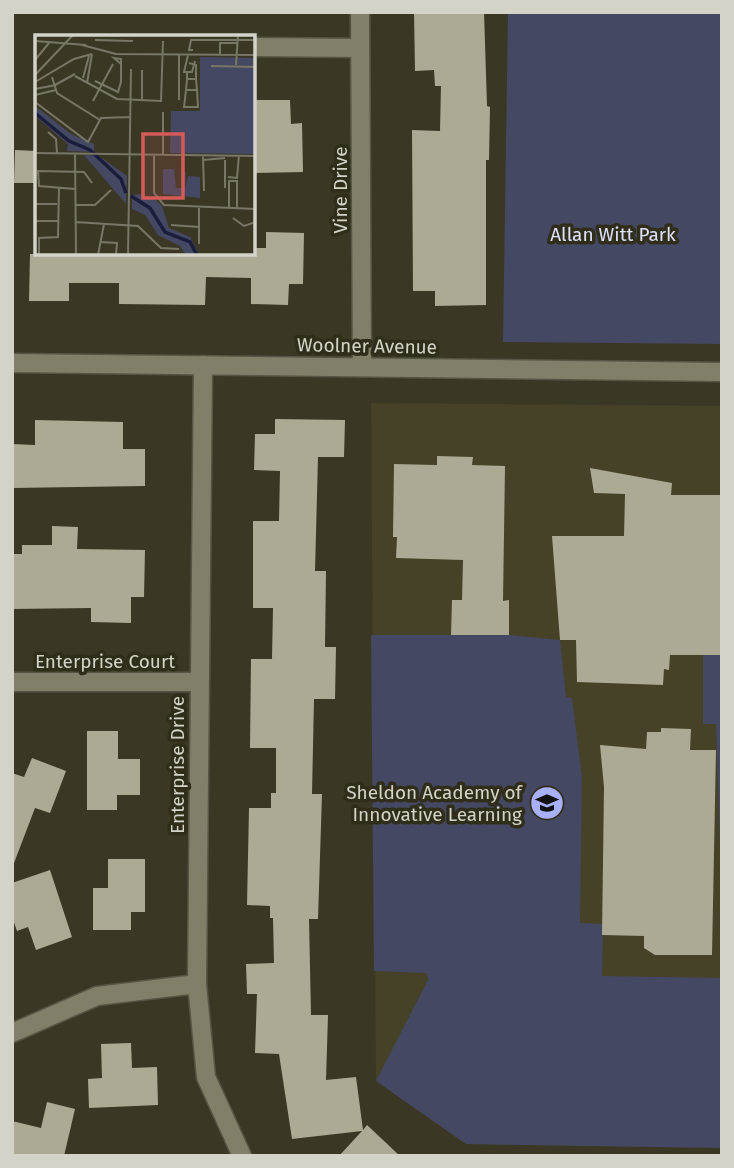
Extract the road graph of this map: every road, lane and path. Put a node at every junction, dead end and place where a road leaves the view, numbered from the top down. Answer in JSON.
{"nodes":[{"id":1,"x":360,"y":12,"type":"edge"},
{"id":2,"x":256,"y":47,"type":"edge"},
{"id":3,"x":360,"y":48,"type":"junction"},
{"id":4,"x":12,"y":363,"type":"edge"},
{"id":5,"x":203,"y":365,"type":"junction"},
{"id":6,"x":362,"y":367,"type":"junction"},
{"id":7,"x":722,"y":372,"type":"edge"},
{"id":8,"x":12,"y":682,"type":"edge"},
{"id":9,"x":198,"y":682,"type":"junction"},
{"id":10,"x":197,"y":984,"type":"junction"},
{"id":11,"x":12,"y":1033,"type":"edge"},
{"id":12,"x":242,"y":1156,"type":"edge"}],
"edges":[{"from":1,"to":3,"type":"street","name":"Vine Drive"},
{"from":2,"to":3,"type":"street"},
{"from":3,"to":6,"type":"street","name":"Vine Drive"},
{"from":4,"to":5,"type":"street","name":"Woolner Avenue"},
{"from":5,"to":6,"type":"street","name":"Woolner Avenue"},
{"from":5,"to":9,"type":"street","name":"Enterprise Drive"},
{"from":6,"to":7,"type":"street","name":"Woolner Avenue"},
{"from":8,"to":9,"type":"street","name":"Enterprise Court"},
{"from":9,"to":10,"type":"street","name":"Enterprise Drive"},
{"from":10,"to":11,"type":"street"},
{"from":10,"to":12,"type":"street","name":"Enterprise Drive"}]}
